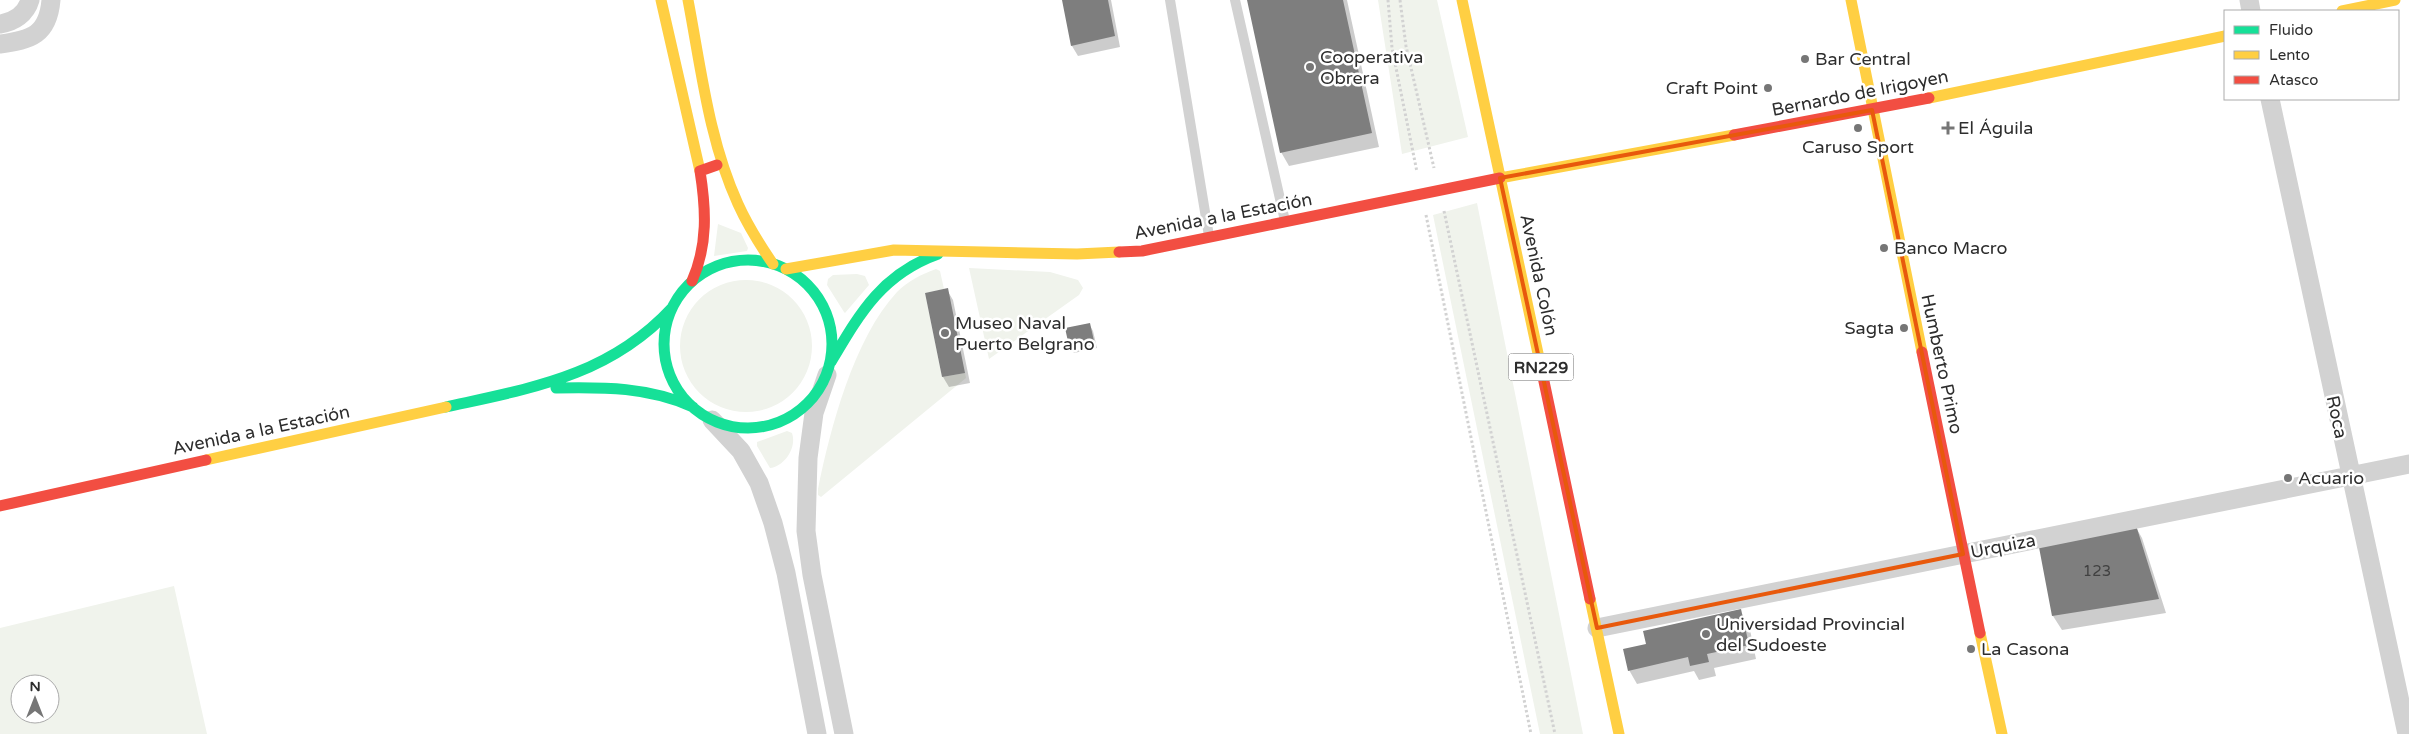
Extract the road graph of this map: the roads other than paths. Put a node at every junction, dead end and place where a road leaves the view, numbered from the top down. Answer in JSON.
{"nodes":[{"id":1,"x":30,"y":0,"type":"edge"},
{"id":2,"x":51,"y":0,"type":"edge"},
{"id":3,"x":662,"y":0,"type":"edge"},
{"id":4,"x":688,"y":0,"type":"edge"},
{"id":5,"x":1170,"y":0,"type":"edge"},
{"id":6,"x":1235,"y":0,"type":"edge"},
{"id":7,"x":1462,"y":0,"type":"edge"},
{"id":8,"x":1851,"y":0,"type":"edge"},
{"id":9,"x":2395,"y":0,"type":"edge"},
{"id":10,"x":2347,"y":10,"type":"edge"},
{"id":11,"x":0,"y":24,"type":"edge"},
{"id":12,"x":2224,"y":36,"type":"edge"},
{"id":13,"x":0,"y":44,"type":"edge"},
{"id":14,"x":2270,"y":100,"type":"edge"},
{"id":15,"x":1872,"y":110,"type":"junction"},
{"id":16,"x":721,"y":163,"type":"junction"},
{"id":17,"x":700,"y":172,"type":"junction"},
{"id":18,"x":1500,"y":178,"type":"junction"},
{"id":19,"x":1285,"y":222,"type":"junction"},
{"id":20,"x":1209,"y":238,"type":"junction"},
{"id":21,"x":948,"y":250,"type":"junction"},
{"id":22,"x":773,"y":264,"type":"junction"},
{"id":23,"x":786,"y":269,"type":"junction"},
{"id":24,"x":692,"y":281,"type":"junction"},
{"id":25,"x":672,"y":308,"type":"junction"},
{"id":26,"x":829,"y":368,"type":"junction"},
{"id":27,"x":530,"y":388,"type":"junction"},
{"id":28,"x":693,"y":408,"type":"junction"},
{"id":29,"x":712,"y":420,"type":"junction"},
{"id":30,"x":2409,"y":464,"type":"edge"},
{"id":31,"x":2350,"y":477,"type":"junction"},
{"id":32,"x":0,"y":506,"type":"edge"},
{"id":33,"x":1964,"y":554,"type":"junction"},
{"id":34,"x":1597,"y":628,"type":"junction"},
{"id":35,"x":817,"y":734,"type":"edge"},
{"id":36,"x":844,"y":734,"type":"edge"},
{"id":37,"x":1620,"y":734,"type":"edge"},
{"id":38,"x":2002,"y":734,"type":"edge"},
{"id":39,"x":2407,"y":734,"type":"edge"}],
"edges":[{"from":1,"to":11,"type":"street"},
{"from":2,"to":13,"type":"street"},
{"from":3,"to":17,"type":"street"},
{"from":4,"to":16,"type":"street"},
{"from":5,"to":20,"type":"lane"},
{"from":6,"to":19,"type":"lane"},
{"from":7,"to":18,"type":"street","name":"Avenida Colón","number":"RN229"},
{"from":8,"to":15,"type":"street","name":"Humberto Primo"},
{"from":9,"to":10,"type":"street"},
{"from":12,"to":15,"type":"street","name":"Bernardo de Irigoyen"},
{"from":14,"to":31,"type":"street","name":"Roca"},
{"from":15,"to":18,"type":"street","name":"Bernardo de Irigoyen"},
{"from":15,"to":33,"type":"street","name":"Humberto Primo"},
{"from":16,"to":17,"type":"street"},
{"from":16,"to":22,"type":"street"},
{"from":17,"to":24,"type":"street"},
{"from":18,"to":19,"type":"street","name":"Avenida a la Estación"},
{"from":18,"to":34,"type":"street","name":"Avenida Colón","number":"RN229"},
{"from":19,"to":20,"type":"street","name":"Avenida a la Estación"},
{"from":20,"to":21,"type":"street","name":"Avenida a la Estación"},
{"from":21,"to":23,"type":"street","name":"Avenida a la Estación"},
{"from":21,"to":26,"type":"street"},
{"from":22,"to":23,"type":"street"},
{"from":22,"to":24,"type":"street"},
{"from":23,"to":26,"type":"street"},
{"from":24,"to":25,"type":"street"},
{"from":25,"to":27,"type":"street"},
{"from":25,"to":28,"type":"street"},
{"from":26,"to":29,"type":"street"},
{"from":26,"to":36,"type":"street"},
{"from":27,"to":28,"type":"street"},
{"from":27,"to":32,"type":"street","name":"Avenida a la Estación"},
{"from":28,"to":29,"type":"street"},
{"from":29,"to":35,"type":"street"},
{"from":30,"to":31,"type":"street","name":"Urquiza"},
{"from":31,"to":33,"type":"street","name":"Urquiza"},
{"from":31,"to":39,"type":"street","name":"Roca"},
{"from":33,"to":34,"type":"street","name":"Urquiza"},
{"from":33,"to":38,"type":"street","name":"Humberto Primo"},
{"from":34,"to":37,"type":"street","name":"Avenida Colón","number":"RN229"}]}
